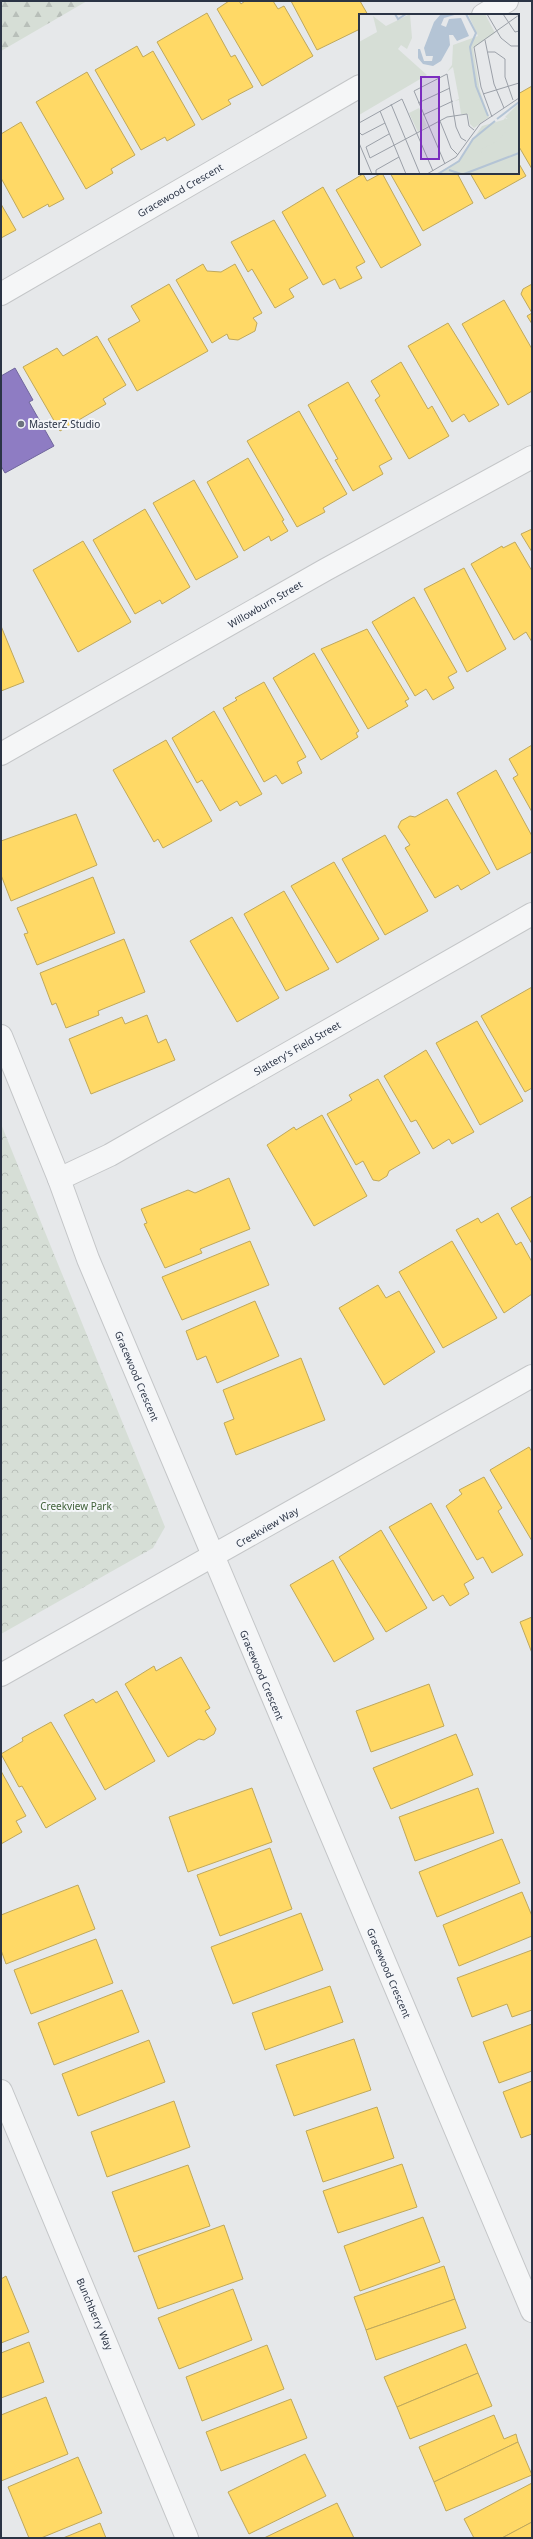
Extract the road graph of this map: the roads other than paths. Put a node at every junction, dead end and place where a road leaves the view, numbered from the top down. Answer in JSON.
{"nodes":[{"id":1,"x":507,"y":1,"type":"edge"},
{"id":2,"x":485,"y":14,"type":"edge"},
{"id":3,"x":359,"y":87,"type":"edge"},
{"id":4,"x":1,"y":294,"type":"edge"},
{"id":5,"x":532,"y":457,"type":"edge"},
{"id":6,"x":1,"y":754,"type":"edge"},
{"id":7,"x":532,"y":914,"type":"edge"},
{"id":8,"x":1,"y":1036,"type":"edge"},
{"id":9,"x":59,"y":1178,"type":"junction"},
{"id":10,"x":532,"y":1376,"type":"edge"},
{"id":11,"x":212,"y":1558,"type":"junction"},
{"id":12,"x":1,"y":1675,"type":"edge"},
{"id":13,"x":1,"y":2090,"type":"edge"},
{"id":14,"x":532,"y":2311,"type":"edge"},
{"id":15,"x":187,"y":2538,"type":"edge"}],
"edges":[{"from":1,"to":2,"type":"street"},
{"from":3,"to":4,"type":"street","name":"Gracewood Crescent"},
{"from":5,"to":6,"type":"street","name":"Willowburn Street"},
{"from":7,"to":9,"type":"street","name":"Slattery's Field Street"},
{"from":8,"to":9,"type":"street","name":"Gracewood Crescent"},
{"from":9,"to":11,"type":"street","name":"Gracewood Crescent"},
{"from":10,"to":11,"type":"street","name":"Creekview Way"},
{"from":11,"to":12,"type":"street","name":"Creekview Way"},
{"from":11,"to":14,"type":"street","name":"Gracewood Crescent"},
{"from":13,"to":15,"type":"street","name":"Bunchberry Way"}]}
